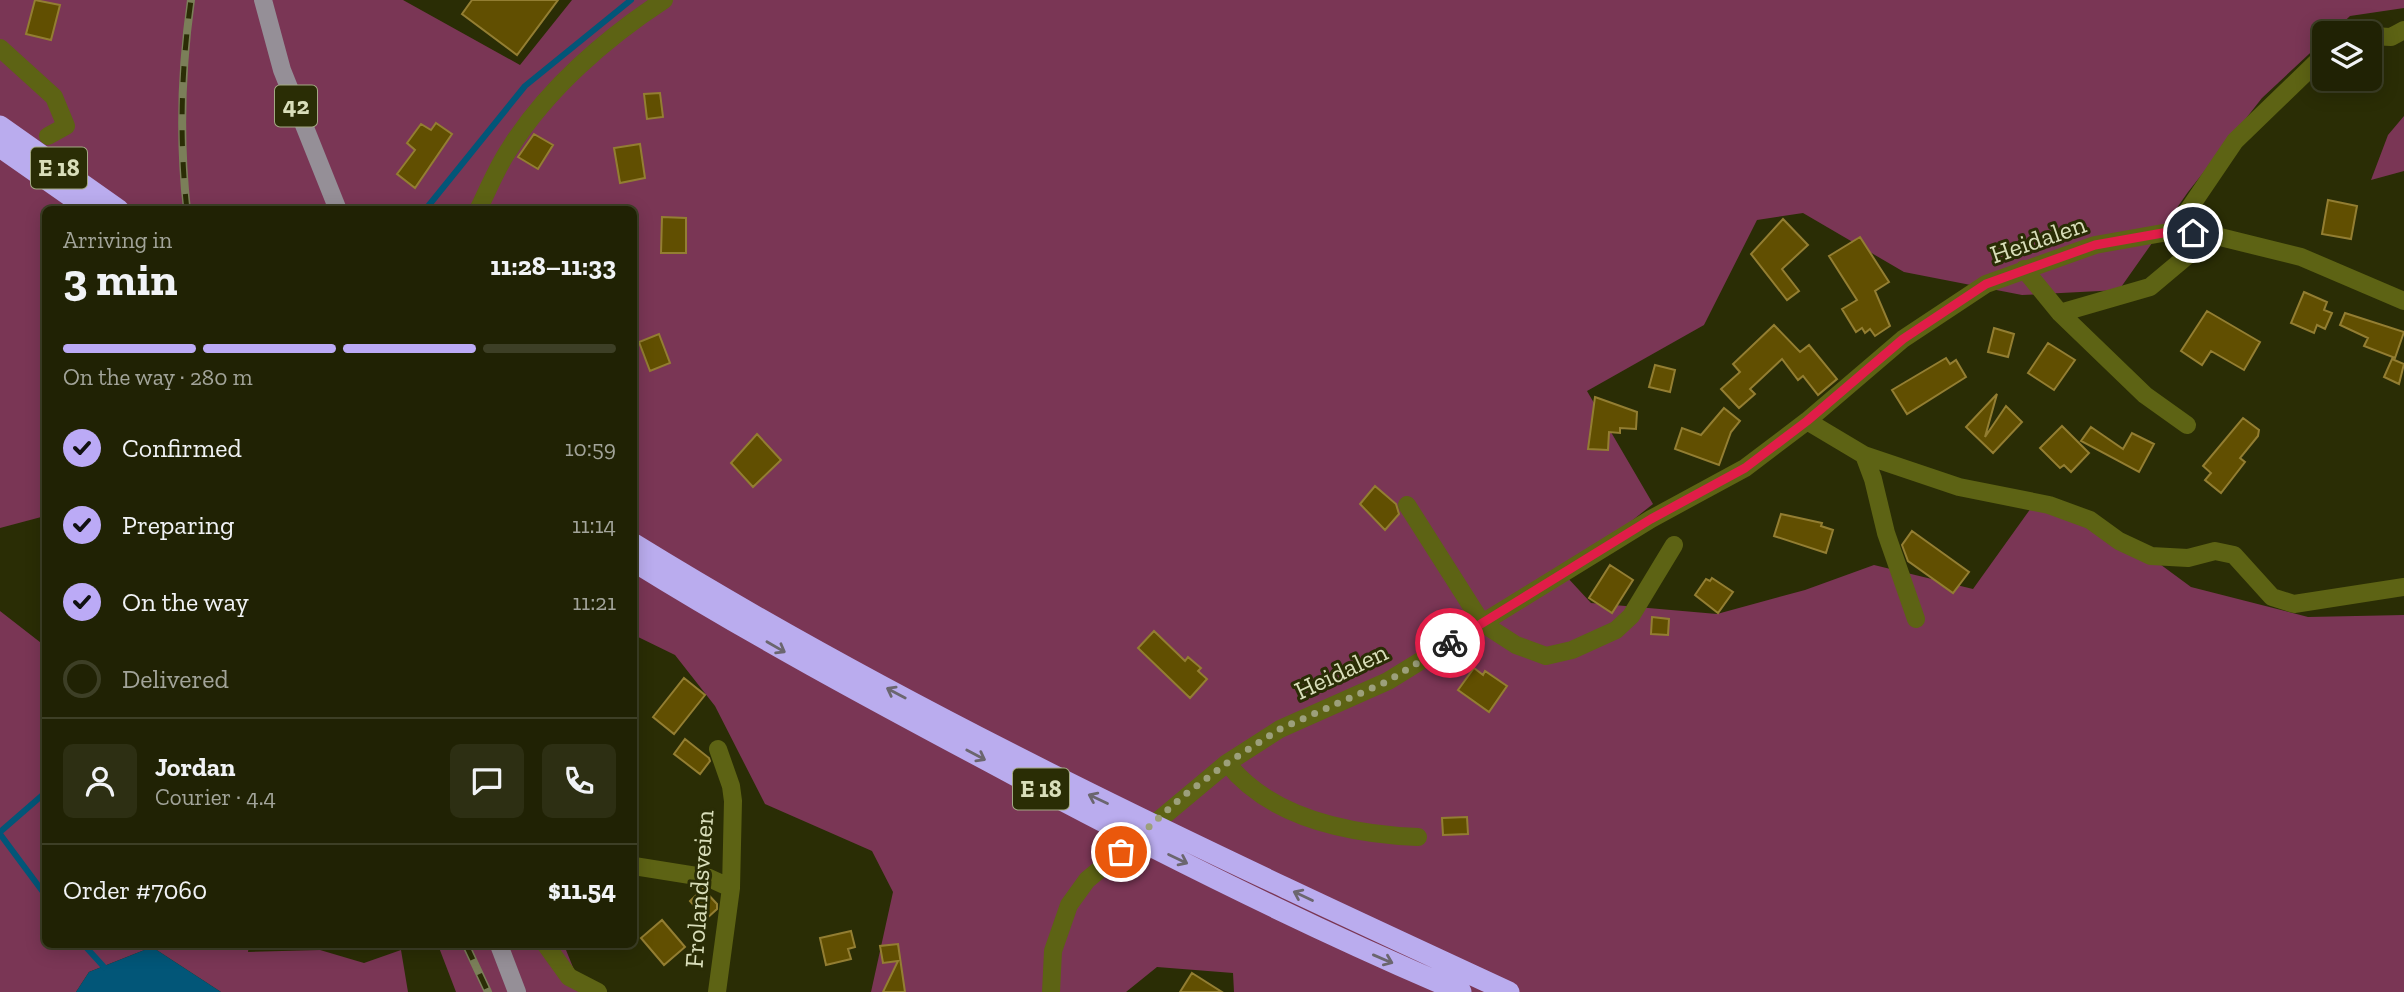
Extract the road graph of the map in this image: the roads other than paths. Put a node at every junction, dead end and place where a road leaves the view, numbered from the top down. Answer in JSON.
{"nodes":[{"id":1,"x":263,"y":0,"type":"edge"},
{"id":2,"x":664,"y":0,"type":"edge"},
{"id":3,"x":2404,"y":30,"type":"edge"},
{"id":4,"x":2382,"y":37,"type":"edge"},
{"id":5,"x":0,"y":48,"type":"edge"},
{"id":6,"x":2312,"y":67,"type":"edge"},
{"id":7,"x":0,"y":125,"type":"edge"},
{"id":8,"x":48,"y":136,"type":"dead end"},
{"id":9,"x":0,"y":147,"type":"edge"},
{"id":10,"x":84,"y":206,"type":"edge"},
{"id":11,"x":113,"y":206,"type":"edge"},
{"id":12,"x":336,"y":206,"type":"edge"},
{"id":13,"x":480,"y":206,"type":"edge"},
{"id":14,"x":2174,"y":231,"type":"junction"},
{"id":15,"x":2212,"y":235,"type":"junction"},
{"id":16,"x":2024,"y":269,"type":"junction"},
{"id":17,"x":2404,"y":301,"type":"edge"},
{"id":18,"x":2060,"y":313,"type":"junction"},
{"id":19,"x":1807,"y":421,"type":"junction"},
{"id":20,"x":2187,"y":425,"type":"dead end"},
{"id":21,"x":1864,"y":455,"type":"junction"},
{"id":22,"x":1407,"y":505,"type":"dead end"},
{"id":23,"x":1674,"y":545,"type":"dead end"},
{"id":24,"x":637,"y":552,"type":"edge"},
{"id":25,"x":637,"y":552,"type":"edge"},
{"id":26,"x":2404,"y":587,"type":"edge"},
{"id":27,"x":1916,"y":619,"type":"dead end"},
{"id":28,"x":1482,"y":623,"type":"junction"},
{"id":29,"x":718,"y":749,"type":"dead end"},
{"id":30,"x":1227,"y":763,"type":"junction"},
{"id":31,"x":1418,"y":837,"type":"dead end"},
{"id":32,"x":637,"y":866,"type":"edge"},
{"id":33,"x":731,"y":888,"type":"junction"},
{"id":34,"x":500,"y":948,"type":"edge"},
{"id":35,"x":547,"y":948,"type":"edge"},
{"id":36,"x":517,"y":992,"type":"edge"},
{"id":37,"x":598,"y":992,"type":"edge"},
{"id":38,"x":717,"y":992,"type":"edge"},
{"id":39,"x":1051,"y":992,"type":"edge"},
{"id":40,"x":1461,"y":992,"type":"edge"},
{"id":41,"x":1509,"y":992,"type":"edge"}],
"edges":[{"from":1,"to":12,"type":"main road","number":"42"},
{"from":2,"to":13,"type":"street"},
{"from":3,"to":4,"type":"street"},
{"from":5,"to":8,"type":"street"},
{"from":6,"to":14,"type":"street"},
{"from":7,"to":11,"type":"highway","number":"E 18"},
{"from":9,"to":10,"type":"highway","number":"E 18"},
{"from":14,"to":15,"type":"street","name":"Heidalen"},
{"from":14,"to":16,"type":"street","name":"Heidalen"},
{"from":15,"to":17,"type":"street","name":"Heidalen"},
{"from":15,"to":18,"type":"street"},
{"from":16,"to":18,"type":"street"},
{"from":16,"to":19,"type":"street","name":"Heidalen"},
{"from":18,"to":20,"type":"street"},
{"from":19,"to":21,"type":"street"},
{"from":19,"to":28,"type":"street","name":"Heidalen"},
{"from":21,"to":26,"type":"street"},
{"from":21,"to":27,"type":"street"},
{"from":22,"to":28,"type":"street"},
{"from":23,"to":28,"type":"street"},
{"from":24,"to":40,"type":"highway","number":"E 18","one_way":true},
{"from":41,"to":25,"type":"highway","number":"E 18","one_way":true},
{"from":28,"to":30,"type":"street","name":"Heidalen"},
{"from":29,"to":33,"type":"street","name":"Frolandsveien"},
{"from":30,"to":31,"type":"street"},
{"from":30,"to":39,"type":"street","name":"Heidalen"},
{"from":32,"to":33,"type":"street"},
{"from":33,"to":38,"type":"street","name":"Frolandsveien"},
{"from":34,"to":36,"type":"main road"},
{"from":35,"to":37,"type":"street"}]}
